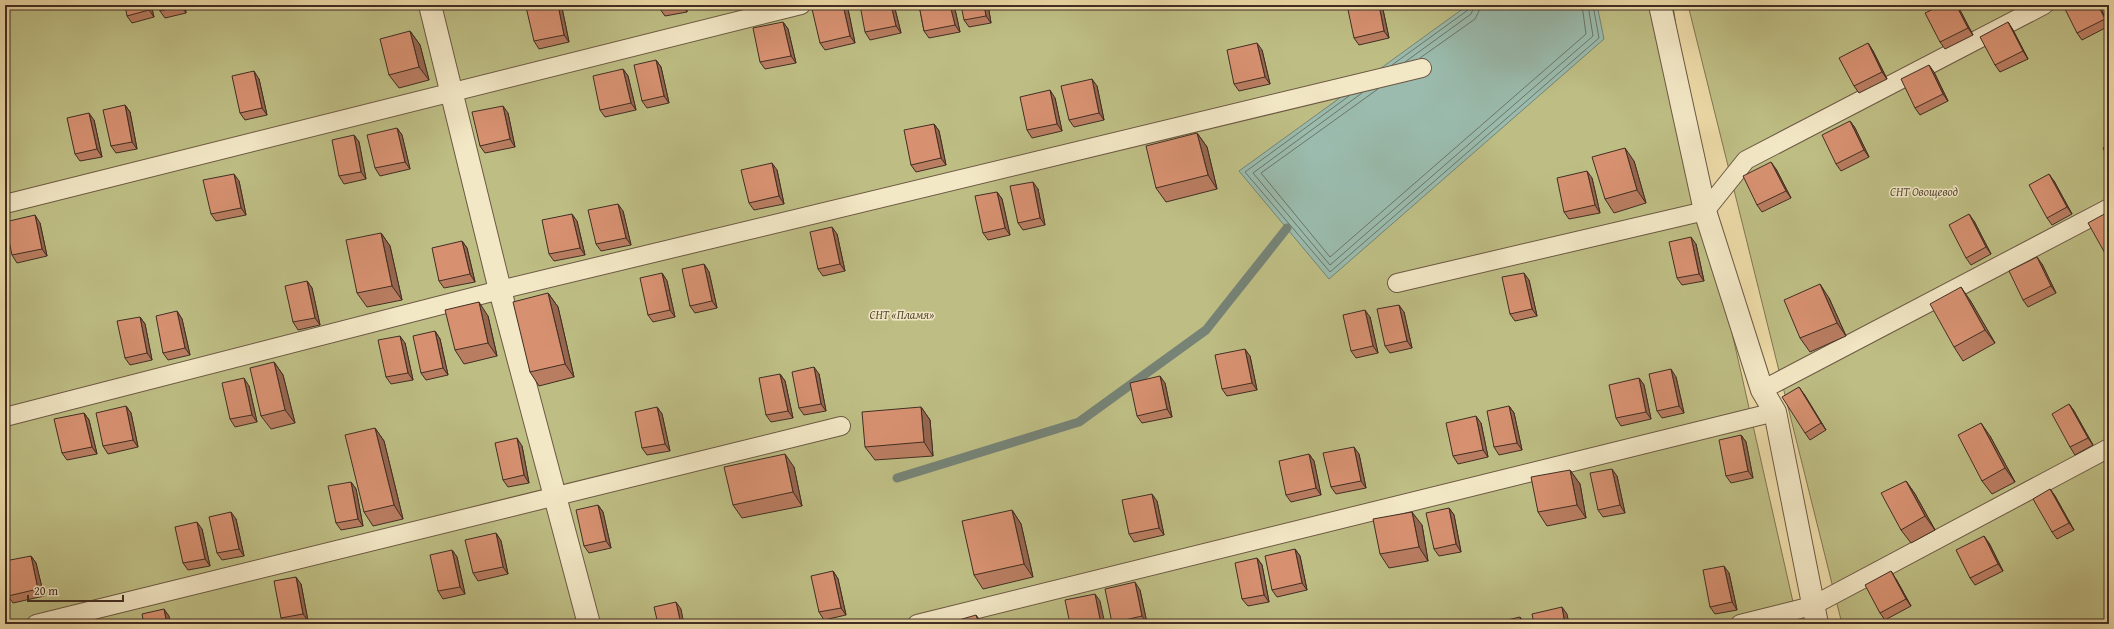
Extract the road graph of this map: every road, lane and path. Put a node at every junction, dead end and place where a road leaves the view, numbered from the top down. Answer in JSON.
{"nodes":[{"id":1,"x":430,"y":5,"type":"edge"},
{"id":2,"x":801,"y":5,"type":"edge"},
{"id":3,"x":1660,"y":5,"type":"edge"},
{"id":4,"x":2044,"y":5,"type":"edge"},
{"id":5,"x":1422,"y":68,"type":"dead end"},
{"id":6,"x":452,"y":94,"type":"junction"},
{"id":7,"x":5,"y":204,"type":"edge"},
{"id":8,"x":2109,"y":208,"type":"edge"},
{"id":9,"x":1705,"y":212,"type":"junction"},
{"id":10,"x":1397,"y":283,"type":"dead end"},
{"id":11,"x":500,"y":290,"type":"junction"},
{"id":12,"x":1762,"y":390,"type":"junction"},
{"id":13,"x":1775,"y":412,"type":"junction"},
{"id":14,"x":5,"y":417,"type":"edge"},
{"id":15,"x":841,"y":426,"type":"dead end"},
{"id":16,"x":2109,"y":448,"type":"edge"},
{"id":17,"x":555,"y":497,"type":"junction"},
{"id":18,"x":1815,"y":615,"type":"edge"},
{"id":19,"x":36,"y":624,"type":"edge"},
{"id":20,"x":589,"y":624,"type":"edge"},
{"id":21,"x":917,"y":624,"type":"edge"},
{"id":22,"x":1740,"y":624,"type":"edge"}],
"edges":[{"from":1,"to":6,"type":"street"},
{"from":2,"to":6,"type":"lane"},
{"from":3,"to":9,"type":"street"},
{"from":4,"to":9,"type":"lane"},
{"from":5,"to":11,"type":"lane"},
{"from":6,"to":7,"type":"lane"},
{"from":6,"to":11,"type":"street"},
{"from":8,"to":12,"type":"lane"},
{"from":9,"to":10,"type":"lane"},
{"from":9,"to":12,"type":"street"},
{"from":11,"to":14,"type":"lane"},
{"from":11,"to":17,"type":"street"},
{"from":12,"to":13,"type":"street"},
{"from":13,"to":18,"type":"street"},
{"from":13,"to":21,"type":"lane"},
{"from":15,"to":17,"type":"lane"},
{"from":16,"to":18,"type":"lane"},
{"from":17,"to":19,"type":"lane"},
{"from":17,"to":20,"type":"street"},
{"from":18,"to":22,"type":"lane"}]}
